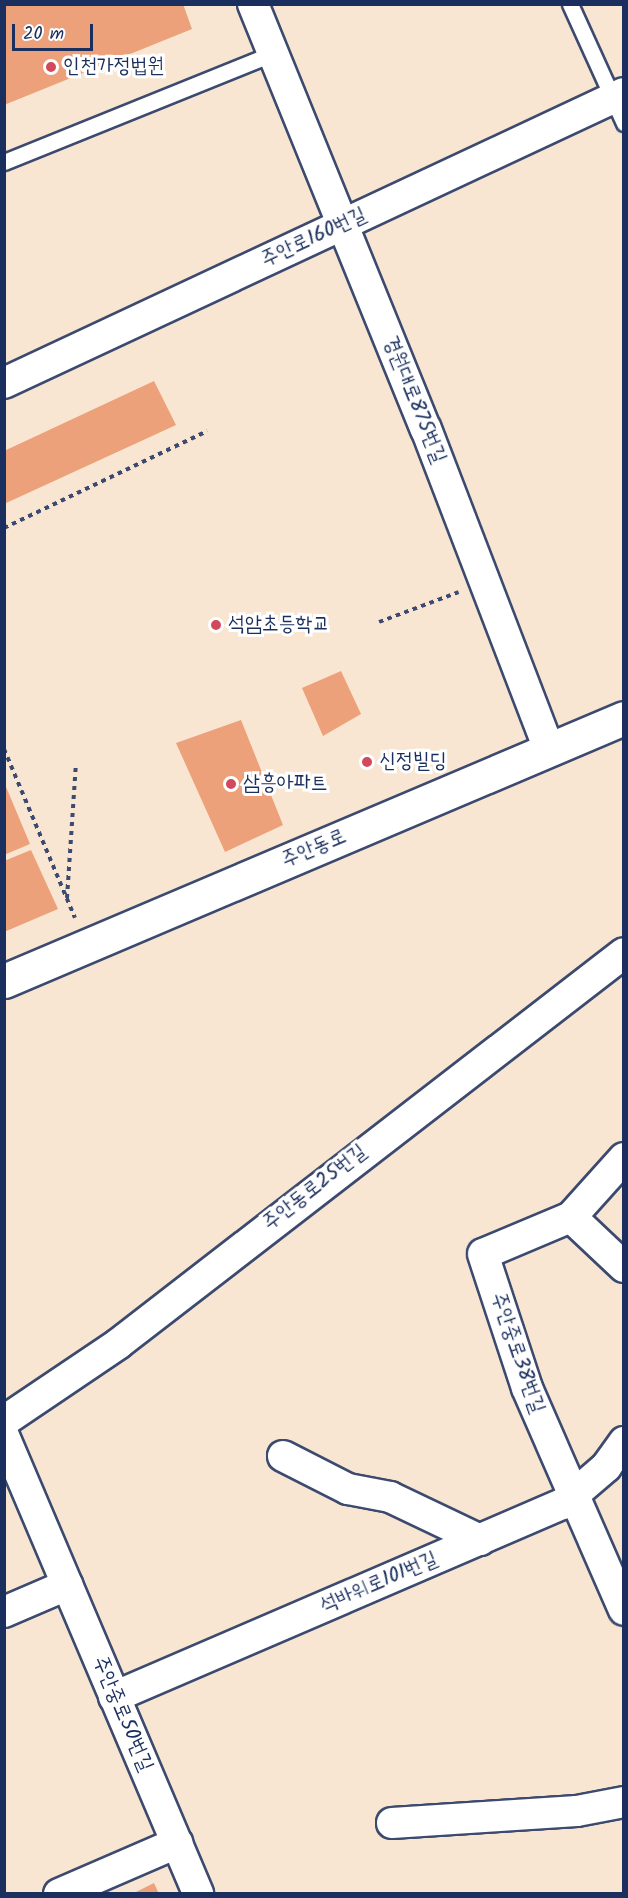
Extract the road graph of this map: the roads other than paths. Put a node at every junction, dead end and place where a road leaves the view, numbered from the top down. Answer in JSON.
{"nodes":[{"id":1,"x":253,"y":4,"type":"edge"},
{"id":2,"x":570,"y":4,"type":"edge"},
{"id":3,"x":274,"y":53,"type":"junction"},
{"id":4,"x":619,"y":106,"type":"edge"},
{"id":5,"x":4,"y":162,"type":"edge"},
{"id":6,"x":343,"y":224,"type":"junction"},
{"id":7,"x":4,"y":383,"type":"edge"},
{"id":8,"x":624,"y":718,"type":"edge"},
{"id":9,"x":549,"y":750,"type":"junction"},
{"id":10,"x":624,"y":952,"type":"edge"},
{"id":11,"x":4,"y":981,"type":"edge"},
{"id":12,"x":624,"y":1158,"type":"edge"},
{"id":13,"x":571,"y":1217,"type":"junction"},
{"id":14,"x":624,"y":1267,"type":"edge"},
{"id":15,"x":4,"y":1421,"type":"edge"},
{"id":16,"x":4,"y":1436,"type":"edge"},
{"id":17,"x":624,"y":1442,"type":"edge"},
{"id":18,"x":283,"y":1456,"type":"dead end"},
{"id":19,"x":573,"y":1496,"type":"junction"},
{"id":20,"x":480,"y":1540,"type":"junction"},
{"id":21,"x":67,"y":1585,"type":"junction"},
{"id":22,"x":624,"y":1610,"type":"edge"},
{"id":23,"x":4,"y":1612,"type":"edge"},
{"id":24,"x":114,"y":1697,"type":"junction"},
{"id":25,"x":624,"y":1802,"type":"edge"},
{"id":26,"x":392,"y":1823,"type":"dead end"},
{"id":27,"x":177,"y":1843,"type":"junction"},
{"id":28,"x":59,"y":1893,"type":"edge"},
{"id":29,"x":198,"y":1893,"type":"edge"}],
"edges":[{"from":1,"to":3,"type":"street","name":"경원대로875번길"},
{"from":2,"to":4,"type":"lane"},
{"from":3,"to":5,"type":"lane"},
{"from":3,"to":6,"type":"street","name":"경원대로875번길"},
{"from":4,"to":6,"type":"street","name":"주안로160번길"},
{"from":6,"to":7,"type":"street","name":"주안로160번길"},
{"from":6,"to":9,"type":"street","name":"경원대로875번길"},
{"from":8,"to":9,"type":"street","name":"주안동로"},
{"from":9,"to":11,"type":"street","name":"주안동로"},
{"from":10,"to":15,"type":"street","name":"주안동로25번길"},
{"from":12,"to":13,"type":"street","name":"주안중로38번길"},
{"from":13,"to":14,"type":"street"},
{"from":13,"to":19,"type":"street","name":"주안중로38번길"},
{"from":16,"to":21,"type":"street","name":"주안중로50번길"},
{"from":17,"to":19,"type":"street","name":"석바위로101번길"},
{"from":18,"to":20,"type":"street"},
{"from":19,"to":20,"type":"street","name":"석바위로101번길"},
{"from":19,"to":22,"type":"street","name":"주안중로38번길"},
{"from":20,"to":24,"type":"street","name":"석바위로101번길"},
{"from":21,"to":23,"type":"street"},
{"from":21,"to":24,"type":"street","name":"주안중로50번길"},
{"from":24,"to":27,"type":"street","name":"주안중로50번길"},
{"from":25,"to":26,"type":"street"},
{"from":27,"to":28,"type":"street"},
{"from":27,"to":29,"type":"street","name":"주안중로50번길"}]}
